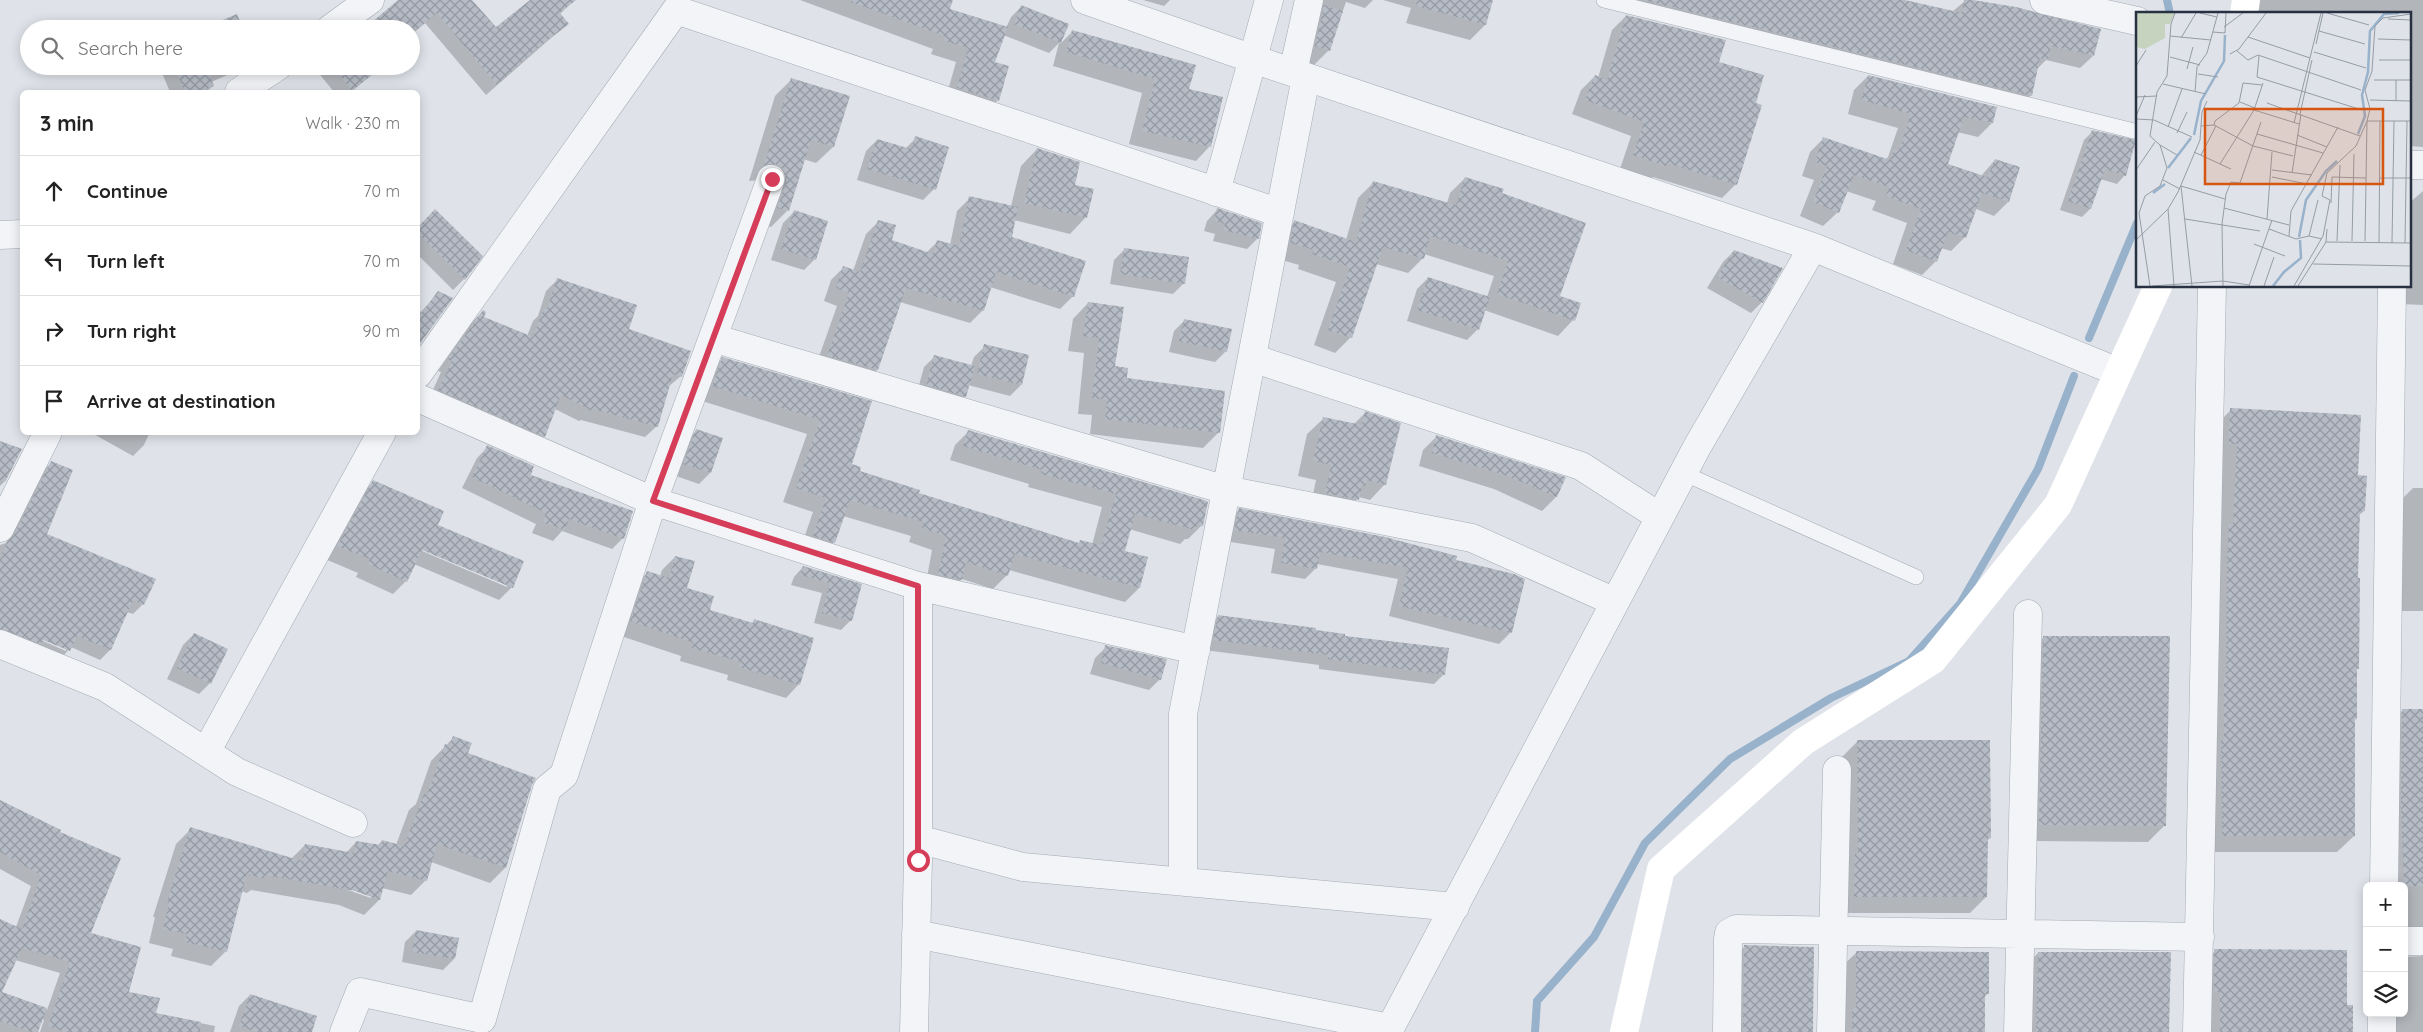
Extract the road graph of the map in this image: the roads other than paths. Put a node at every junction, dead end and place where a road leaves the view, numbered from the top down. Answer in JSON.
{"nodes":[{"id":1,"x":370,"y":0,"type":"edge"},
{"id":2,"x":1085,"y":0,"type":"edge"},
{"id":3,"x":1269,"y":0,"type":"edge"},
{"id":4,"x":1309,"y":0,"type":"edge"},
{"id":5,"x":1604,"y":0,"type":"edge"},
{"id":6,"x":2044,"y":0,"type":"edge"},
{"id":7,"x":679,"y":5,"type":"edge"},
{"id":8,"x":342,"y":20,"type":"edge"},
{"id":9,"x":2136,"y":21,"type":"edge"},
{"id":10,"x":1253,"y":59,"type":"junction"},
{"id":11,"x":264,"y":75,"type":"edge"},
{"id":12,"x":1300,"y":75,"type":"junction"},
{"id":13,"x":242,"y":90,"type":"edge"},
{"id":14,"x":2134,"y":131,"type":"dead end"},
{"id":15,"x":2410,"y":165,"type":"edge"},
{"id":16,"x":2423,"y":165,"type":"edge"},
{"id":17,"x":772,"y":179,"type":"dead end"},
{"id":18,"x":1216,"y":192,"type":"junction"},
{"id":19,"x":1280,"y":213,"type":"junction"},
{"id":20,"x":20,"y":234,"type":"edge"},
{"id":21,"x":0,"y":235,"type":"edge"},
{"id":22,"x":1813,"y":247,"type":"junction"},
{"id":23,"x":2157,"y":288,"type":"edge"},
{"id":24,"x":2212,"y":288,"type":"edge"},
{"id":25,"x":2392,"y":288,"type":"edge"},
{"id":26,"x":713,"y":338,"type":"junction"},
{"id":27,"x":1252,"y":358,"type":"junction"},
{"id":28,"x":420,"y":371,"type":"edge"},
{"id":29,"x":2118,"y":372,"type":"junction"},
{"id":30,"x":420,"y":399,"type":"edge"},
{"id":31,"x":46,"y":435,"type":"edge"},
{"id":32,"x":380,"y":435,"type":"edge"},
{"id":33,"x":1683,"y":473,"type":"junction"},
{"id":34,"x":1226,"y":490,"type":"junction"},
{"id":35,"x":653,"y":501,"type":"junction"},
{"id":36,"x":1660,"y":517,"type":"junction"},
{"id":37,"x":0,"y":528,"type":"edge"},
{"id":38,"x":1916,"y":577,"type":"dead end"},
{"id":39,"x":918,"y":586,"type":"junction"},
{"id":40,"x":1615,"y":602,"type":"junction"},
{"id":41,"x":2028,"y":614,"type":"dead end"},
{"id":42,"x":0,"y":644,"type":"edge"},
{"id":43,"x":1196,"y":650,"type":"junction"},
{"id":44,"x":206,"y":752,"type":"junction"},
{"id":45,"x":1838,"y":770,"type":"dead end"},
{"id":46,"x":353,"y":823,"type":"dead end"},
{"id":47,"x":918,"y":839,"type":"junction"},
{"id":48,"x":1183,"y":881,"type":"junction"},
{"id":49,"x":2384,"y":882,"type":"edge"},
{"id":50,"x":1455,"y":907,"type":"junction"},
{"id":51,"x":1835,"y":932,"type":"junction"},
{"id":52,"x":916,"y":934,"type":"junction"},
{"id":53,"x":2019,"y":934,"type":"junction"},
{"id":54,"x":2200,"y":937,"type":"junction"},
{"id":55,"x":2408,"y":941,"type":"edge"},
{"id":56,"x":2423,"y":941,"type":"edge"},
{"id":57,"x":2382,"y":1017,"type":"edge"},
{"id":58,"x":1389,"y":1030,"type":"edge"},
{"id":59,"x":344,"y":1032,"type":"edge"},
{"id":60,"x":914,"y":1032,"type":"edge"},
{"id":61,"x":1624,"y":1032,"type":"edge"},
{"id":62,"x":1728,"y":1032,"type":"edge"},
{"id":63,"x":1831,"y":1032,"type":"edge"},
{"id":64,"x":2018,"y":1032,"type":"edge"},
{"id":65,"x":2197,"y":1032,"type":"edge"},
{"id":66,"x":2382,"y":1032,"type":"edge"}],
"edges":[{"from":1,"to":8,"type":"street"},
{"from":2,"to":10,"type":"street"},
{"from":3,"to":10,"type":"street"},
{"from":4,"to":12,"type":"street"},
{"from":5,"to":14,"type":"lane"},
{"from":6,"to":9,"type":"street"},
{"from":7,"to":18,"type":"street"},
{"from":7,"to":28,"type":"street"},
{"from":10,"to":12,"type":"street"},
{"from":10,"to":18,"type":"street"},
{"from":11,"to":13,"type":"street"},
{"from":12,"to":19,"type":"street"},
{"from":12,"to":22,"type":"street"},
{"from":15,"to":16,"type":"street"},
{"from":17,"to":26,"type":"street"},
{"from":18,"to":19,"type":"street"},
{"from":19,"to":27,"type":"street"},
{"from":20,"to":21,"type":"street"},
{"from":22,"to":29,"type":"street"},
{"from":22,"to":33,"type":"street"},
{"from":23,"to":29,"type":"street"},
{"from":24,"to":54,"type":"street"},
{"from":25,"to":49,"type":"street"},
{"from":26,"to":34,"type":"street"},
{"from":26,"to":35,"type":"street"},
{"from":27,"to":34,"type":"street"},
{"from":27,"to":36,"type":"street"},
{"from":29,"to":61,"type":"street"},
{"from":30,"to":35,"type":"street"},
{"from":31,"to":37,"type":"street"},
{"from":32,"to":44,"type":"street"},
{"from":33,"to":36,"type":"street"},
{"from":33,"to":38,"type":"lane"},
{"from":34,"to":40,"type":"street"},
{"from":34,"to":43,"type":"street"},
{"from":35,"to":39,"type":"street"},
{"from":35,"to":59,"type":"street"},
{"from":36,"to":40,"type":"street"},
{"from":39,"to":43,"type":"street"},
{"from":39,"to":47,"type":"street"},
{"from":40,"to":50,"type":"street"},
{"from":41,"to":53,"type":"street"},
{"from":42,"to":44,"type":"street"},
{"from":43,"to":48,"type":"street"},
{"from":44,"to":46,"type":"street"},
{"from":45,"to":51,"type":"street"},
{"from":47,"to":48,"type":"street"},
{"from":47,"to":52,"type":"street"},
{"from":48,"to":50,"type":"street"},
{"from":50,"to":58,"type":"street"},
{"from":51,"to":53,"type":"street"},
{"from":51,"to":62,"type":"street"},
{"from":51,"to":63,"type":"street"},
{"from":52,"to":58,"type":"street"},
{"from":52,"to":60,"type":"street"},
{"from":53,"to":54,"type":"street"},
{"from":53,"to":64,"type":"street"},
{"from":54,"to":65,"type":"street"},
{"from":55,"to":56,"type":"street"},
{"from":57,"to":66,"type":"street"}]}
